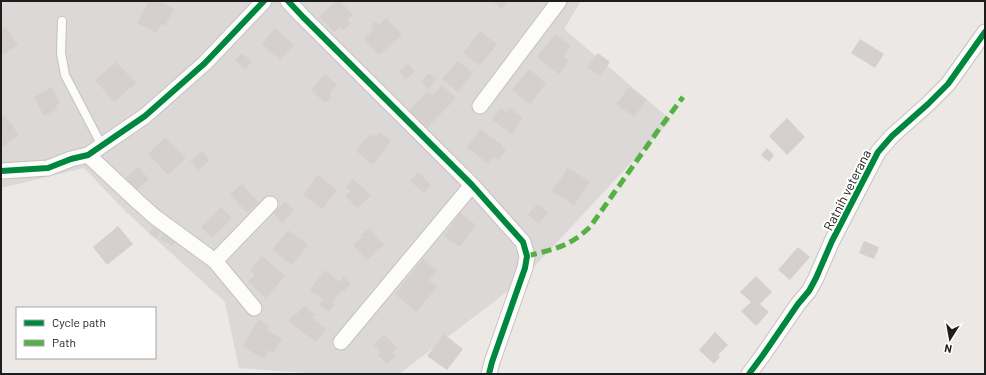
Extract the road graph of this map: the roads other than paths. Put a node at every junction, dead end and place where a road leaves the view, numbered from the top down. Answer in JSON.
{"nodes":[{"id":1,"x":264,"y":1,"type":"edge"},
{"id":2,"x":288,"y":1,"type":"edge"},
{"id":3,"x":559,"y":1,"type":"edge"},
{"id":4,"x":62,"y":21,"type":"dead end"},
{"id":5,"x":985,"y":32,"type":"edge"},
{"id":6,"x":480,"y":106,"type":"dead end"},
{"id":7,"x":102,"y":146,"type":"junction"},
{"id":8,"x":88,"y":155,"type":"junction"},
{"id":9,"x":1,"y":171,"type":"edge"},
{"id":10,"x":472,"y":185,"type":"junction"},
{"id":11,"x":270,"y":204,"type":"dead end"},
{"id":12,"x":215,"y":261,"type":"junction"},
{"id":13,"x":254,"y":308,"type":"dead end"},
{"id":14,"x":341,"y":342,"type":"dead end"},
{"id":15,"x":489,"y":374,"type":"edge"},
{"id":16,"x":749,"y":374,"type":"edge"}],
"edges":[{"from":1,"to":7,"type":"street"},
{"from":2,"to":10,"type":"street"},
{"from":3,"to":6,"type":"street"},
{"from":4,"to":7,"type":"lane"},
{"from":5,"to":16,"type":"street","name":"Ratnih veterana"},
{"from":7,"to":8,"type":"street"},
{"from":8,"to":9,"type":"street"},
{"from":8,"to":12,"type":"street"},
{"from":10,"to":14,"type":"street"},
{"from":10,"to":15,"type":"street"},
{"from":11,"to":12,"type":"street"},
{"from":12,"to":13,"type":"street"}]}
